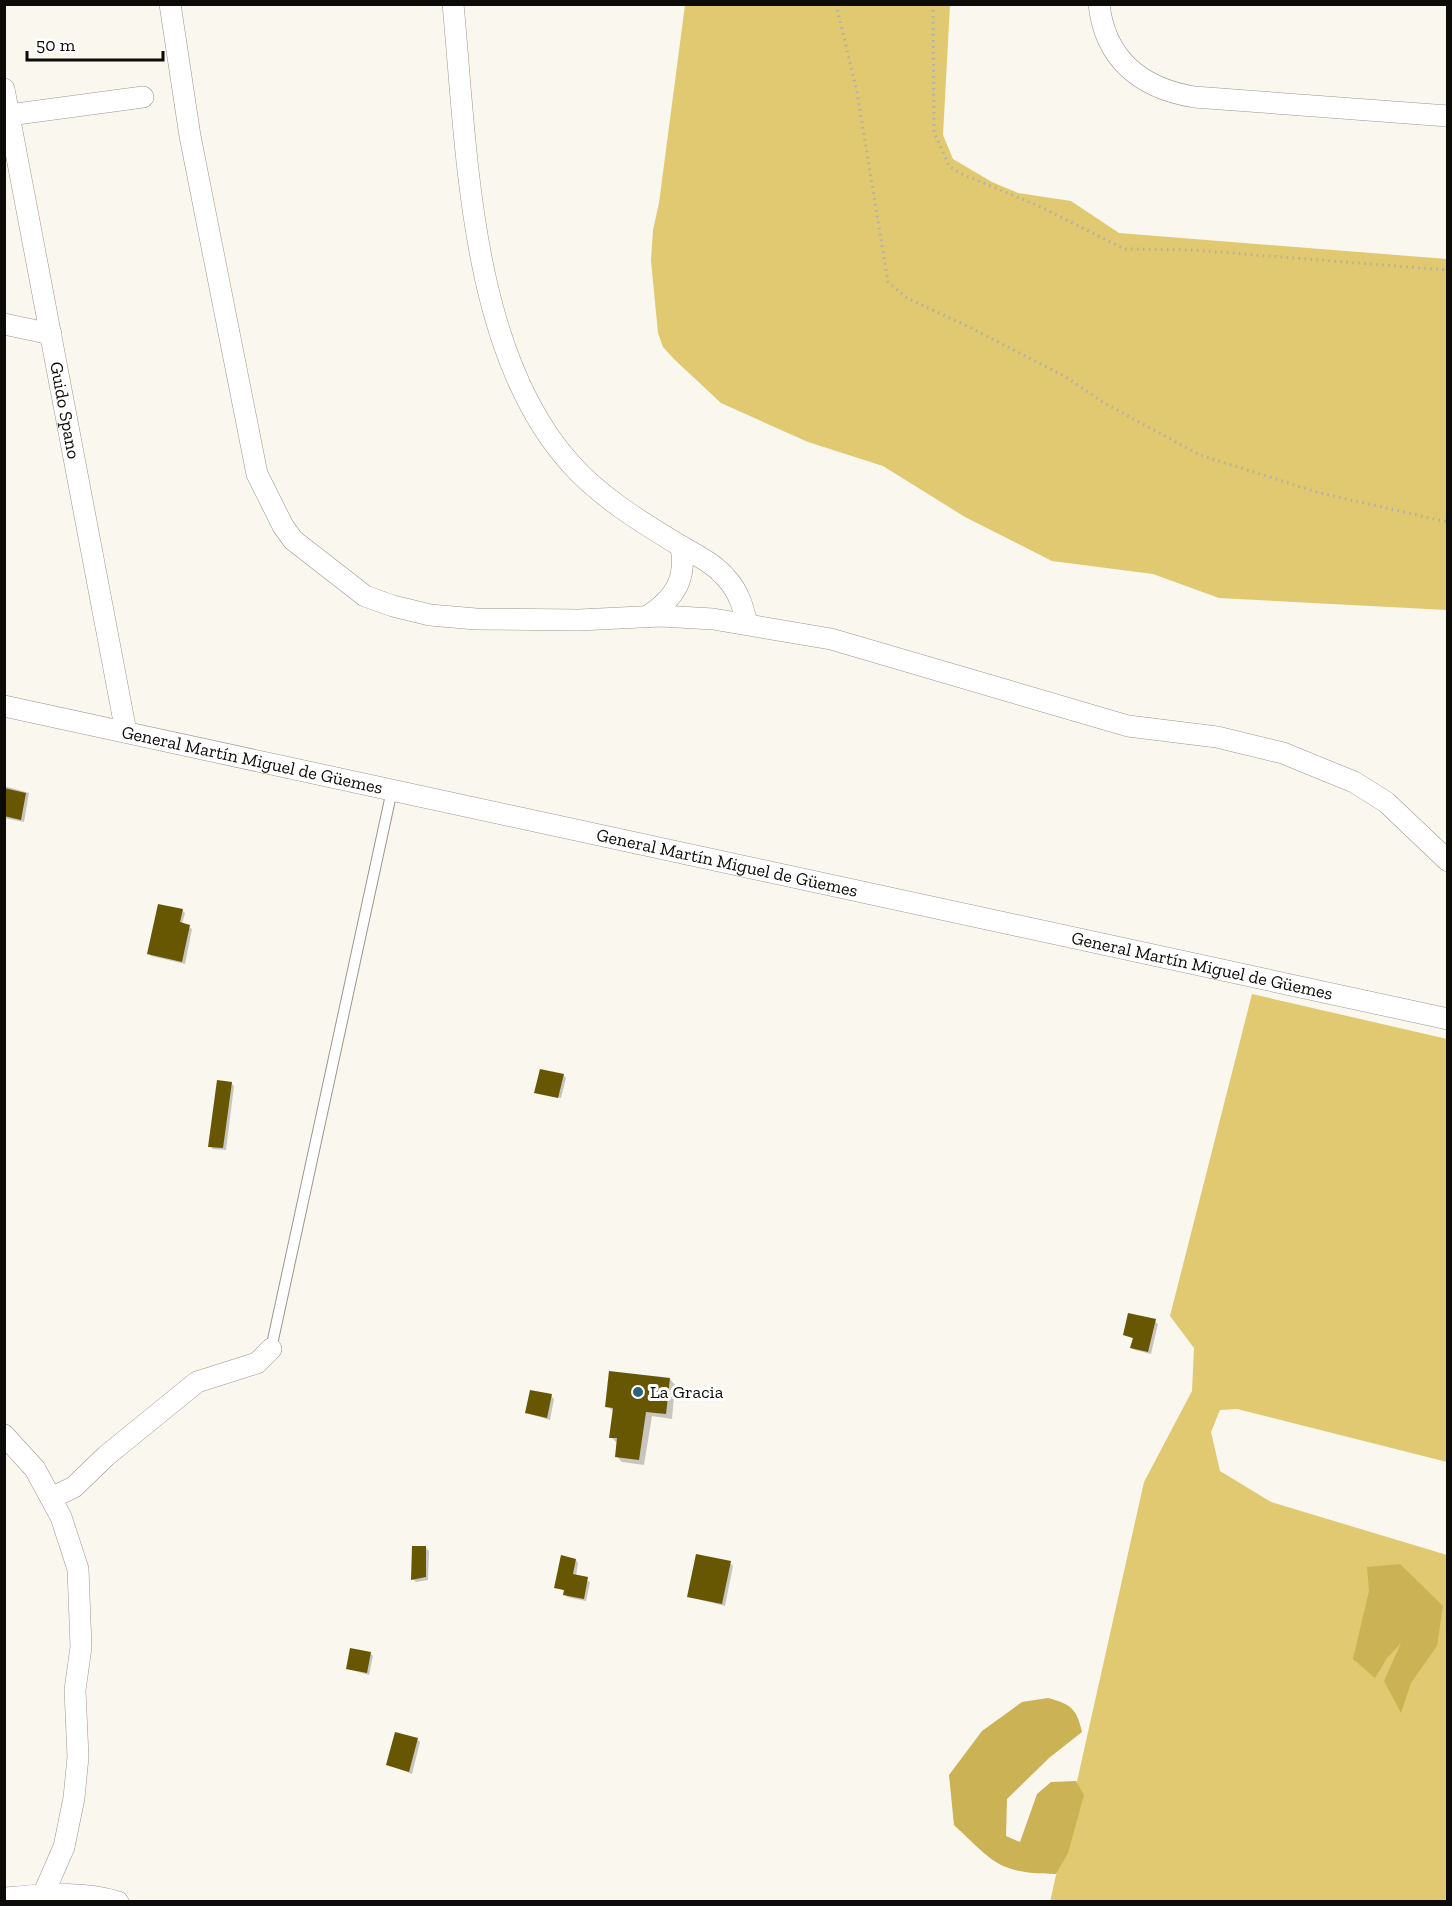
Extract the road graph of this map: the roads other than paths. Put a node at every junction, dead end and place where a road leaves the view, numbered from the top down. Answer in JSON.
{"nodes":[{"id":1,"x":170,"y":4,"type":"edge"},
{"id":2,"x":453,"y":4,"type":"edge"},
{"id":3,"x":1099,"y":4,"type":"edge"},
{"id":4,"x":4,"y":89,"type":"edge"},
{"id":5,"x":143,"y":97,"type":"dead end"},
{"id":6,"x":9,"y":115,"type":"junction"},
{"id":7,"x":1448,"y":116,"type":"edge"},
{"id":8,"x":4,"y":324,"type":"edge"},
{"id":9,"x":51,"y":334,"type":"junction"},
{"id":10,"x":681,"y":546,"type":"junction"},
{"id":11,"x":648,"y":616,"type":"junction"},
{"id":12,"x":747,"y":624,"type":"junction"},
{"id":13,"x":4,"y":706,"type":"edge"},
{"id":14,"x":126,"y":732,"type":"junction"},
{"id":15,"x":393,"y":790,"type":"junction"},
{"id":16,"x":1448,"y":861,"type":"edge"},
{"id":17,"x":1448,"y":1019,"type":"edge"},
{"id":18,"x":271,"y":1349,"type":"joint"},
{"id":19,"x":4,"y":1436,"type":"edge"},
{"id":20,"x":51,"y":1498,"type":"junction"},
{"id":21,"x":43,"y":1894,"type":"junction"},
{"id":22,"x":4,"y":1898,"type":"edge"},
{"id":23,"x":118,"y":1902,"type":"edge"}],
"edges":[{"from":1,"to":11,"type":"street"},
{"from":2,"to":10,"type":"street"},
{"from":3,"to":7,"type":"street"},
{"from":4,"to":6,"type":"street","name":"Guido Spano"},
{"from":5,"to":6,"type":"street"},
{"from":6,"to":9,"type":"street","name":"Guido Spano"},
{"from":8,"to":9,"type":"street"},
{"from":9,"to":14,"type":"street","name":"Guido Spano"},
{"from":10,"to":11,"type":"street"},
{"from":10,"to":12,"type":"street"},
{"from":11,"to":12,"type":"street"},
{"from":12,"to":16,"type":"street"},
{"from":13,"to":14,"type":"street","name":"General Martín Miguel de Güemes"},
{"from":14,"to":15,"type":"street","name":"General Martín Miguel de Güemes"},
{"from":15,"to":17,"type":"street","name":"General Martín Miguel de Güemes"},
{"from":15,"to":18,"type":"lane"},
{"from":18,"to":20,"type":"street"},
{"from":19,"to":20,"type":"street"},
{"from":20,"to":21,"type":"street"},
{"from":21,"to":22,"type":"street"},
{"from":21,"to":23,"type":"street"}]}
